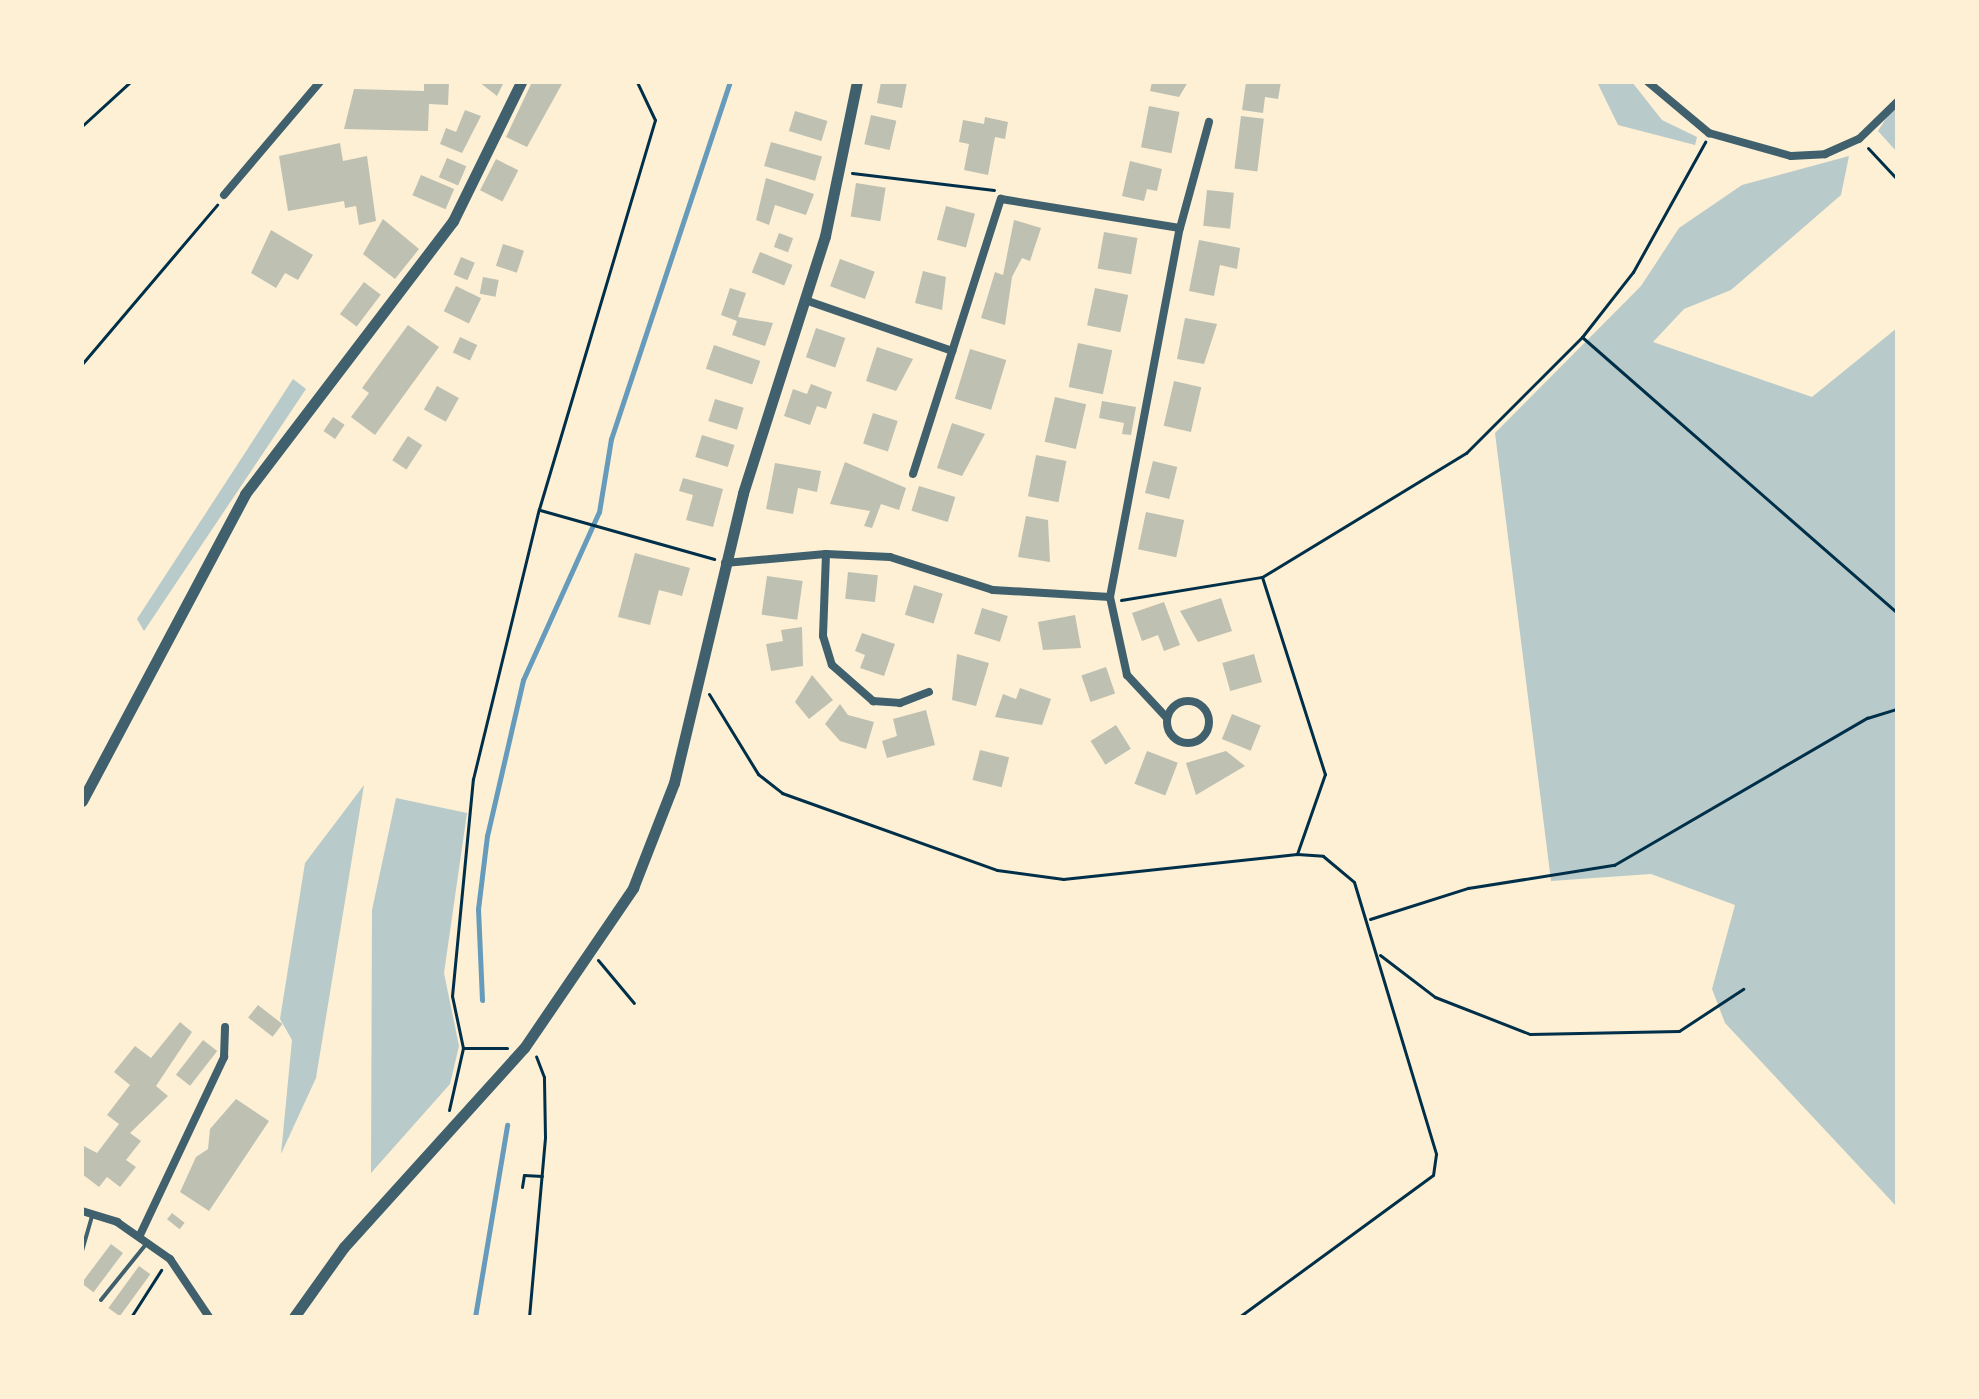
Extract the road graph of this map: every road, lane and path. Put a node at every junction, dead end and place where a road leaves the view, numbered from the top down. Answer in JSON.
{"nodes":[{"id":1,"x":130,"y":82,"type":"edge"},
{"id":2,"x":320,"y":82,"type":"edge"},
{"id":3,"x":521,"y":82,"type":"edge"},
{"id":4,"x":637,"y":82,"type":"edge"},
{"id":5,"x":857,"y":82,"type":"edge"},
{"id":6,"x":1648,"y":82,"type":"edge"},
{"id":7,"x":1897,"y":102,"type":"edge"},
{"id":8,"x":1209,"y":122,"type":"dead end"},
{"id":9,"x":82,"y":126,"type":"edge"},
{"id":10,"x":1709,"y":133,"type":"junction"},
{"id":11,"x":1859,"y":139,"type":"junction"},
{"id":12,"x":837,"y":171,"type":"junction"},
{"id":13,"x":1897,"y":179,"type":"edge"},
{"id":14,"x":224,"y":195,"type":"joint"},
{"id":15,"x":1001,"y":199,"type":"junction"},
{"id":16,"x":1180,"y":228,"type":"junction"},
{"id":17,"x":805,"y":300,"type":"junction"},
{"id":18,"x":1582,"y":337,"type":"junction"},
{"id":19,"x":952,"y":351,"type":"junction"},
{"id":20,"x":82,"y":364,"type":"edge"},
{"id":21,"x":913,"y":474,"type":"dead end"},
{"id":22,"x":539,"y":509,"type":"junction"},
{"id":23,"x":826,"y":554,"type":"junction"},
{"id":24,"x":725,"y":563,"type":"junction"},
{"id":25,"x":1262,"y":577,"type":"junction"},
{"id":26,"x":1110,"y":597,"type":"junction"},
{"id":27,"x":1897,"y":613,"type":"edge"},
{"id":28,"x":701,"y":681,"type":"junction"},
{"id":29,"x":929,"y":692,"type":"dead end"},
{"id":30,"x":1897,"y":709,"type":"edge"},
{"id":31,"x":1166,"y":717,"type":"junction"},
{"id":32,"x":82,"y":801,"type":"edge"},
{"id":33,"x":1297,"y":854,"type":"junction"},
{"id":34,"x":1370,"y":919,"type":"junction"},
{"id":35,"x":592,"y":955,"type":"junction"},
{"id":36,"x":1380,"y":955,"type":"junction"},
{"id":37,"x":1743,"y":989,"type":"dead end"},
{"id":38,"x":634,"y":1003,"type":"dead end"},
{"id":39,"x":225,"y":1027,"type":"dead end"},
{"id":40,"x":463,"y":1048,"type":"junction"},
{"id":41,"x":524,"y":1048,"type":"junction"},
{"id":42,"x":443,"y":1133,"type":"junction"},
{"id":43,"x":542,"y":1176,"type":"junction"},
{"id":44,"x":522,"y":1187,"type":"dead end"},
{"id":45,"x":82,"y":1211,"type":"edge"},
{"id":46,"x":93,"y":1213,"type":"junction"},
{"id":47,"x":140,"y":1235,"type":"junction"},
{"id":48,"x":149,"y":1241,"type":"junction"},
{"id":49,"x":82,"y":1251,"type":"edge"},
{"id":50,"x":170,"y":1259,"type":"junction"},
{"id":51,"x":101,"y":1300,"type":"dead end"},
{"id":52,"x":131,"y":1317,"type":"edge"},
{"id":53,"x":209,"y":1317,"type":"edge"},
{"id":54,"x":294,"y":1317,"type":"edge"},
{"id":55,"x":529,"y":1317,"type":"edge"},
{"id":56,"x":1239,"y":1317,"type":"edge"}],
"edges":[{"from":1,"to":9,"type":"path"},
{"from":2,"to":14,"type":"street"},
{"from":3,"to":32,"type":"street"},
{"from":4,"to":22,"type":"path"},
{"from":5,"to":12,"type":"street"},
{"from":6,"to":10,"type":"street"},
{"from":7,"to":11,"type":"street"},
{"from":8,"to":16,"type":"street"},
{"from":10,"to":11,"type":"street"},
{"from":10,"to":18,"type":"path"},
{"from":11,"to":13,"type":"path"},
{"from":12,"to":15,"type":"path"},
{"from":12,"to":17,"type":"street"},
{"from":14,"to":20,"type":"path"},
{"from":15,"to":16,"type":"street"},
{"from":15,"to":19,"type":"street"},
{"from":16,"to":26,"type":"street"},
{"from":17,"to":19,"type":"street"},
{"from":17,"to":24,"type":"street"},
{"from":18,"to":25,"type":"path"},
{"from":18,"to":27,"type":"path"},
{"from":19,"to":21,"type":"street"},
{"from":22,"to":24,"type":"path"},
{"from":22,"to":40,"type":"path"},
{"from":23,"to":24,"type":"street"},
{"from":23,"to":26,"type":"street"},
{"from":23,"to":29,"type":"street"},
{"from":24,"to":28,"type":"street"},
{"from":25,"to":26,"type":"path"},
{"from":25,"to":33,"type":"path"},
{"from":26,"to":31,"type":"street"},
{"from":28,"to":33,"type":"path"},
{"from":28,"to":35,"type":"street"},
{"from":30,"to":34,"type":"path"},
{"from":31,"to":31,"type":"street"},
{"from":33,"to":34,"type":"path"},
{"from":34,"to":36,"type":"path"},
{"from":35,"to":38,"type":"path"},
{"from":35,"to":41,"type":"street"},
{"from":36,"to":37,"type":"path"},
{"from":36,"to":56,"type":"path"},
{"from":39,"to":47,"type":"street"},
{"from":40,"to":41,"type":"path"},
{"from":40,"to":42,"type":"path"},
{"from":41,"to":42,"type":"street"},
{"from":41,"to":43,"type":"path"},
{"from":42,"to":54,"type":"street"},
{"from":43,"to":44,"type":"path"},
{"from":43,"to":55,"type":"path"},
{"from":45,"to":46,"type":"street"},
{"from":46,"to":47,"type":"street"},
{"from":46,"to":49,"type":"lane"},
{"from":47,"to":48,"type":"street"},
{"from":48,"to":50,"type":"street"},
{"from":48,"to":51,"type":"lane"},
{"from":50,"to":52,"type":"path"},
{"from":50,"to":53,"type":"street"}]}
